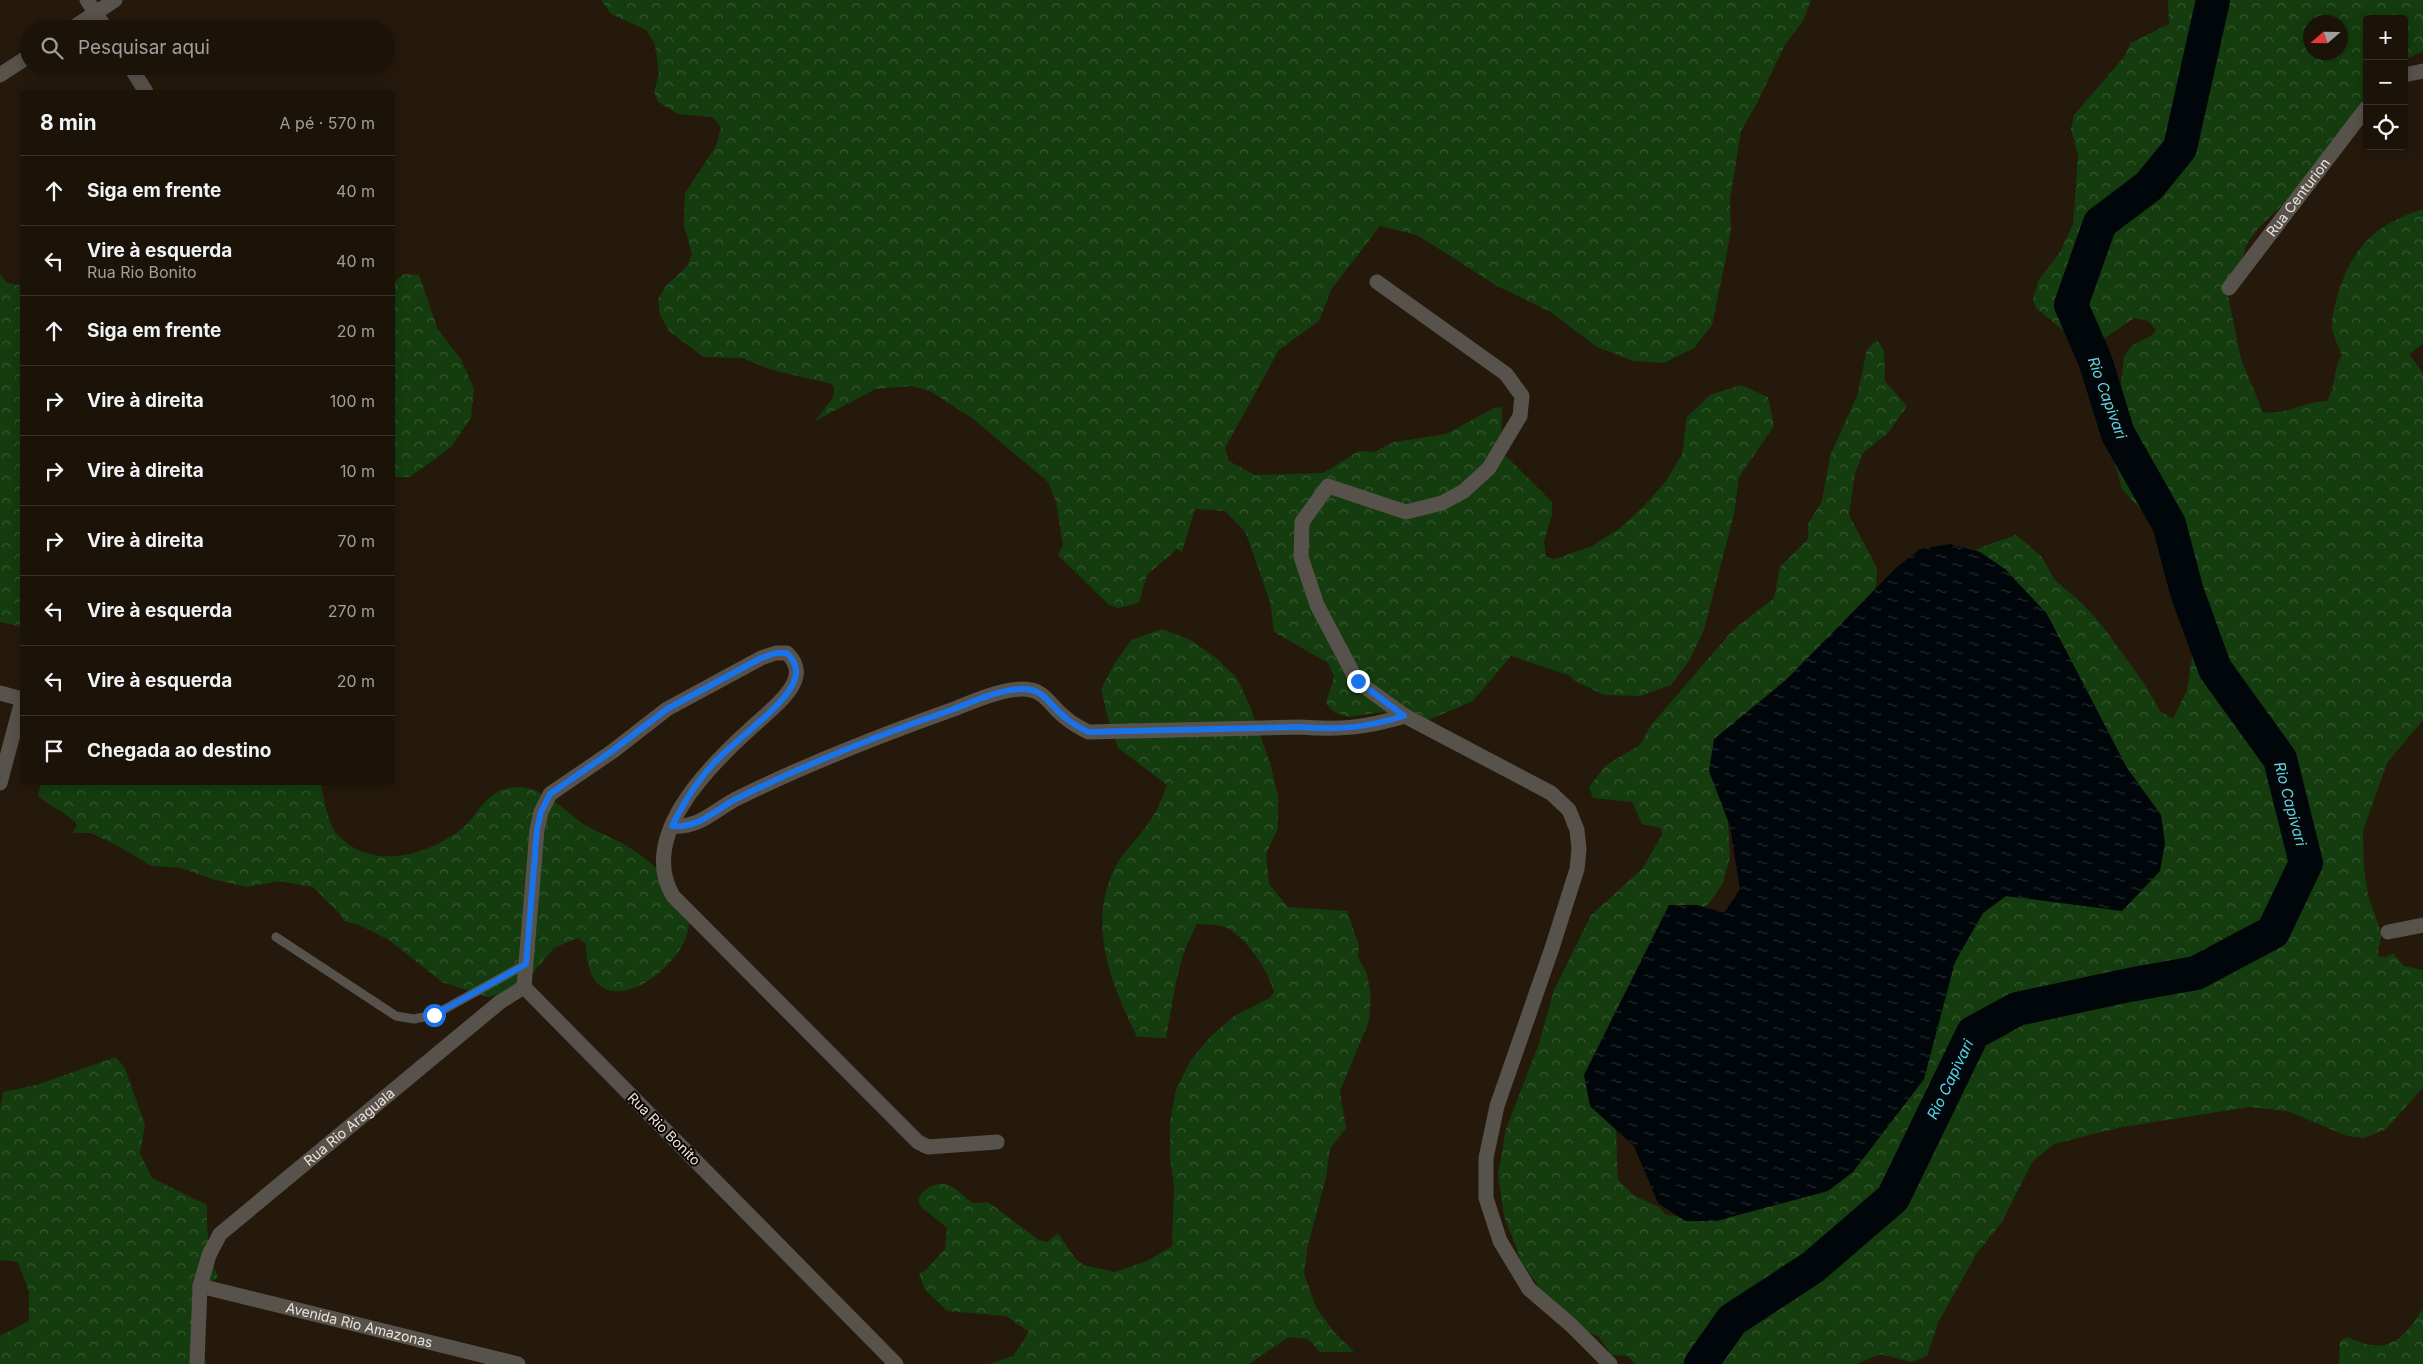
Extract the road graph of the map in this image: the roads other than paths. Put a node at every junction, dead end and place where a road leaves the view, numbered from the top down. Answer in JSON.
{"nodes":[{"id":1,"x":115,"y":0,"type":"edge"},
{"id":2,"x":91,"y":6,"type":"edge"},
{"id":3,"x":79,"y":20,"type":"edge"},
{"id":4,"x":100,"y":20,"type":"edge"},
{"id":5,"x":20,"y":62,"type":"edge"},
{"id":6,"x":2423,"y":71,"type":"edge"},
{"id":7,"x":2408,"y":74,"type":"edge"},
{"id":8,"x":0,"y":75,"type":"edge"},
{"id":9,"x":136,"y":75,"type":"edge"},
{"id":10,"x":145,"y":90,"type":"edge"},
{"id":11,"x":2363,"y":112,"type":"edge"},
{"id":12,"x":1377,"y":282,"type":"dead end"},
{"id":13,"x":2229,"y":288,"type":"dead end"},
{"id":14,"x":0,"y":693,"type":"edge"},
{"id":15,"x":20,"y":699,"type":"edge"},
{"id":16,"x":20,"y":708,"type":"edge"},
{"id":17,"x":1404,"y":716,"type":"junction"},
{"id":18,"x":0,"y":783,"type":"edge"},
{"id":19,"x":672,"y":826,"type":"junction"},
{"id":20,"x":2423,"y":924,"type":"edge"},
{"id":21,"x":2388,"y":932,"type":"dead end"},
{"id":22,"x":276,"y":937,"type":"dead end"},
{"id":23,"x":526,"y":964,"type":"junction"},
{"id":24,"x":524,"y":987,"type":"junction"},
{"id":25,"x":997,"y":1142,"type":"dead end"},
{"id":26,"x":200,"y":1286,"type":"junction"},
{"id":27,"x":198,"y":1364,"type":"edge"},
{"id":28,"x":518,"y":1364,"type":"edge"},
{"id":29,"x":896,"y":1364,"type":"edge"},
{"id":30,"x":1610,"y":1364,"type":"edge"}],
"edges":[{"from":1,"to":2,"type":"street"},
{"from":2,"to":3,"type":"street"},
{"from":2,"to":4,"type":"street"},
{"from":5,"to":8,"type":"street"},
{"from":6,"to":7,"type":"street"},
{"from":9,"to":10,"type":"street"},
{"from":11,"to":13,"type":"street","name":"Rua Centurion"},
{"from":12,"to":17,"type":"street"},
{"from":14,"to":15,"type":"street"},
{"from":16,"to":18,"type":"street"},
{"from":17,"to":19,"type":"street"},
{"from":17,"to":30,"type":"street"},
{"from":19,"to":23,"type":"street"},
{"from":19,"to":25,"type":"street"},
{"from":20,"to":21,"type":"street"},
{"from":22,"to":23,"type":"lane"},
{"from":23,"to":24,"type":"street"},
{"from":24,"to":26,"type":"street","name":"Rua Rio Araguala"},
{"from":24,"to":29,"type":"street","name":"Rua Rio Bonito"},
{"from":26,"to":27,"type":"street","name":"Rua Rio Araguala"},
{"from":26,"to":28,"type":"street","name":"Avenida Rio Amazonas"}]}
